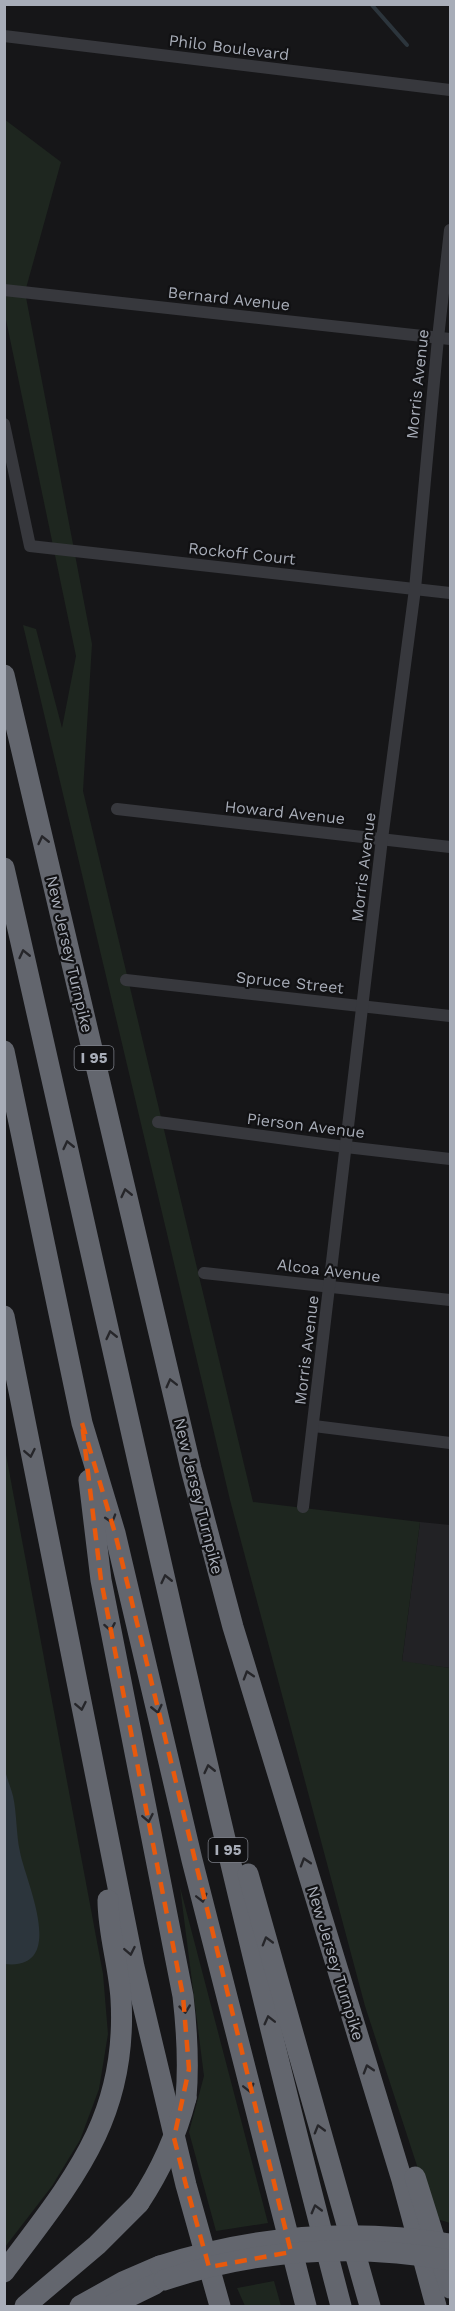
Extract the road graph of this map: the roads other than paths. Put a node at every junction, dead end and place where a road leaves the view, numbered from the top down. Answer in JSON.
{"nodes":[{"id":1,"x":4,"y":36,"type":"edge"},
{"id":2,"x":450,"y":90,"type":"edge"},
{"id":3,"x":450,"y":230,"type":"edge"},
{"id":4,"x":4,"y":290,"type":"edge"},
{"id":5,"x":444,"y":338,"type":"edge"},
{"id":6,"x":4,"y":424,"type":"edge"},
{"id":7,"x":415,"y":589,"type":"junction"},
{"id":8,"x":450,"y":593,"type":"edge"},
{"id":9,"x":4,"y":675,"type":"edge"},
{"id":10,"x":117,"y":809,"type":"dead end"},
{"id":11,"x":382,"y":839,"type":"junction"},
{"id":12,"x":450,"y":847,"type":"edge"},
{"id":13,"x":4,"y":868,"type":"edge"},
{"id":14,"x":126,"y":980,"type":"dead end"},
{"id":15,"x":363,"y":1006,"type":"junction"},
{"id":16,"x":450,"y":1016,"type":"edge"},
{"id":17,"x":4,"y":1051,"type":"edge"},
{"id":18,"x":158,"y":1122,"type":"dead end"},
{"id":19,"x":346,"y":1147,"type":"junction"},
{"id":20,"x":450,"y":1159,"type":"edge"},
{"id":21,"x":204,"y":1273,"type":"dead end"},
{"id":22,"x":330,"y":1288,"type":"junction"},
{"id":23,"x":450,"y":1300,"type":"edge"},
{"id":24,"x":4,"y":1316,"type":"edge"},
{"id":25,"x":82,"y":1423,"type":"junction"},
{"id":26,"x":314,"y":1426,"type":"junction"},
{"id":27,"x":450,"y":1443,"type":"edge"},
{"id":28,"x":303,"y":1507,"type":"dead end"},
{"id":29,"x":217,"y":1800,"type":"junction"},
{"id":30,"x":114,"y":1873,"type":"junction"},
{"id":31,"x":380,"y":2108,"type":"junction"},
{"id":32,"x":450,"y":2244,"type":"edge"},
{"id":33,"x":450,"y":2260,"type":"edge"},
{"id":34,"x":4,"y":2272,"type":"edge"},
{"id":35,"x":162,"y":2273,"type":"junction"},
{"id":36,"x":450,"y":2288,"type":"edge"},
{"id":37,"x":25,"y":2307,"type":"edge"},
{"id":38,"x":80,"y":2307,"type":"edge"},
{"id":39,"x":110,"y":2307,"type":"edge"},
{"id":40,"x":220,"y":2307,"type":"edge"},
{"id":41,"x":306,"y":2307,"type":"edge"},
{"id":42,"x":341,"y":2307,"type":"edge"},
{"id":43,"x":370,"y":2307,"type":"edge"},
{"id":44,"x":436,"y":2307,"type":"edge"}],
"edges":[{"from":1,"to":2,"type":"street","name":"Philo Boulevard"},
{"from":3,"to":5,"type":"street","name":"Morris Avenue"},
{"from":4,"to":5,"type":"street","name":"Bernard Avenue"},
{"from":5,"to":7,"type":"street","name":"Morris Avenue"},
{"from":6,"to":7,"type":"street","name":"Rockoff Court"},
{"from":7,"to":8,"type":"street","name":"Rockoff Court"},
{"from":7,"to":11,"type":"street","name":"Morris Avenue"},
{"from":31,"to":9,"type":"highway","name":"New Jersey Turnpike","number":"I 95","one_way":true},
{"from":10,"to":11,"type":"street","name":"Howard Avenue"},
{"from":11,"to":12,"type":"street","name":"Howard Avenue"},
{"from":11,"to":15,"type":"street","name":"Morris Avenue"},
{"from":29,"to":13,"type":"highway","number":"I 95","one_way":true},
{"from":14,"to":15,"type":"street","name":"Spruce Street"},
{"from":15,"to":16,"type":"street","name":"Spruce Street"},
{"from":15,"to":19,"type":"street","name":"Morris Avenue"},
{"from":17,"to":25,"type":"highway","number":"I 95"},
{"from":18,"to":19,"type":"street","name":"Pierson Avenue"},
{"from":19,"to":20,"type":"street","name":"Pierson Avenue"},
{"from":19,"to":22,"type":"street","name":"Morris Avenue"},
{"from":21,"to":22,"type":"street","name":"Alcoa Avenue"},
{"from":22,"to":23,"type":"street","name":"Alcoa Avenue"},
{"from":22,"to":26,"type":"street","name":"Morris Avenue"},
{"from":24,"to":30,"type":"highway","one_way":true},
{"from":25,"to":37,"type":"highway","one_way":true,"bridge":true},
{"from":25,"to":41,"type":"highway","number":"I 95","one_way":true},
{"from":26,"to":27,"type":"street"},
{"from":26,"to":28,"type":"street","name":"Morris Avenue"},
{"from":42,"to":29,"type":"highway","number":"I 95","one_way":true},
{"from":43,"to":29,"type":"highway","one_way":true},
{"from":30,"to":34,"type":"highway"},
{"from":30,"to":40,"type":"highway","one_way":true},
{"from":31,"to":36,"type":"highway"},
{"from":31,"to":44,"type":"highway","name":"New Jersey Turnpike","number":"I 95"},
{"from":32,"to":35,"type":"highway","bridge":true},
{"from":33,"to":35,"type":"highway","bridge":true},
{"from":35,"to":38,"type":"highway"},
{"from":35,"to":39,"type":"highway"}]}
